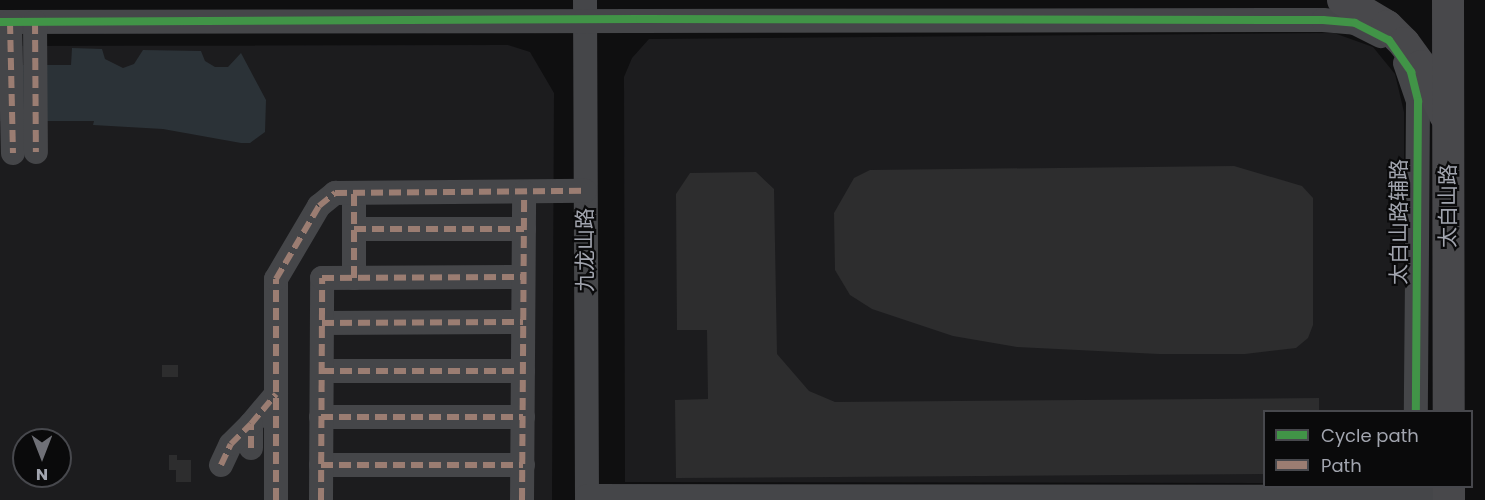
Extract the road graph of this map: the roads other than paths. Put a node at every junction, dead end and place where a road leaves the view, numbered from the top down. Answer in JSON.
{"nodes":[{"id":1,"x":1343,"y":0,"type":"edge"},
{"id":2,"x":1448,"y":0,"type":"edge"},
{"id":3,"x":584,"y":10,"type":"edge"},
{"id":4,"x":5,"y":22,"type":"edge"},
{"id":5,"x":36,"y":22,"type":"junction"},
{"id":6,"x":1448,"y":122,"type":"junction"},
{"id":7,"x":585,"y":191,"type":"junction"},
{"id":8,"x":524,"y":192,"type":"junction"},
{"id":9,"x":354,"y":193,"type":"junction"},
{"id":10,"x":354,"y":228,"type":"junction"},
{"id":11,"x":524,"y":229,"type":"junction"},
{"id":12,"x":524,"y":277,"type":"junction"},
{"id":13,"x":354,"y":278,"type":"junction"},
{"id":14,"x":523,"y":322,"type":"junction"},
{"id":15,"x":322,"y":323,"type":"junction"},
{"id":16,"x":322,"y":371,"type":"junction"},
{"id":17,"x":523,"y":371,"type":"junction"},
{"id":18,"x":276,"y":394,"type":"junction"},
{"id":19,"x":1416,"y":410,"type":"edge"},
{"id":20,"x":1449,"y":410,"type":"edge"},
{"id":21,"x":321,"y":417,"type":"junction"},
{"id":22,"x":523,"y":417,"type":"junction"},
{"id":23,"x":221,"y":465,"type":"dead end"},
{"id":24,"x":321,"y":465,"type":"junction"},
{"id":25,"x":523,"y":465,"type":"junction"},
{"id":26,"x":1415,"y":494,"type":"edge"},
{"id":27,"x":1449,"y":494,"type":"edge"},
{"id":28,"x":586,"y":498,"type":"edge"},
{"id":29,"x":276,"y":500,"type":"edge"},
{"id":30,"x":321,"y":500,"type":"edge"},
{"id":31,"x":522,"y":500,"type":"edge"}],
"edges":[{"from":1,"to":6,"type":"main road"},
{"from":2,"to":6,"type":"main road","name":"太白山路"},
{"from":3,"to":5,"type":"street"},
{"from":3,"to":7,"type":"street","name":"九龙山路"},
{"from":3,"to":19,"type":"street","name":"太白山路辅路"},
{"from":4,"to":5,"type":"street"},
{"from":4,"to":5,"type":"street"},
{"from":6,"to":20,"type":"main road","name":"太白山路"},
{"from":7,"to":8,"type":"street"},
{"from":7,"to":28,"type":"street","name":"九龙山路"},
{"from":8,"to":9,"type":"street"},
{"from":8,"to":11,"type":"street"},
{"from":9,"to":10,"type":"street"},
{"from":9,"to":18,"type":"street"},
{"from":10,"to":11,"type":"street"},
{"from":10,"to":13,"type":"street"},
{"from":11,"to":12,"type":"street"},
{"from":12,"to":13,"type":"street"},
{"from":12,"to":14,"type":"street"},
{"from":13,"to":15,"type":"street"},
{"from":14,"to":15,"type":"street"},
{"from":14,"to":17,"type":"street"},
{"from":15,"to":16,"type":"street"},
{"from":16,"to":17,"type":"street"},
{"from":16,"to":21,"type":"street"},
{"from":17,"to":22,"type":"street"},
{"from":18,"to":23,"type":"street"},
{"from":18,"to":29,"type":"street"},
{"from":21,"to":22,"type":"street"},
{"from":21,"to":24,"type":"street"},
{"from":22,"to":25,"type":"street"},
{"from":24,"to":25,"type":"street"},
{"from":24,"to":30,"type":"street"},
{"from":25,"to":31,"type":"street"},
{"from":26,"to":27,"type":"street"},
{"from":26,"to":28,"type":"street"}]}
